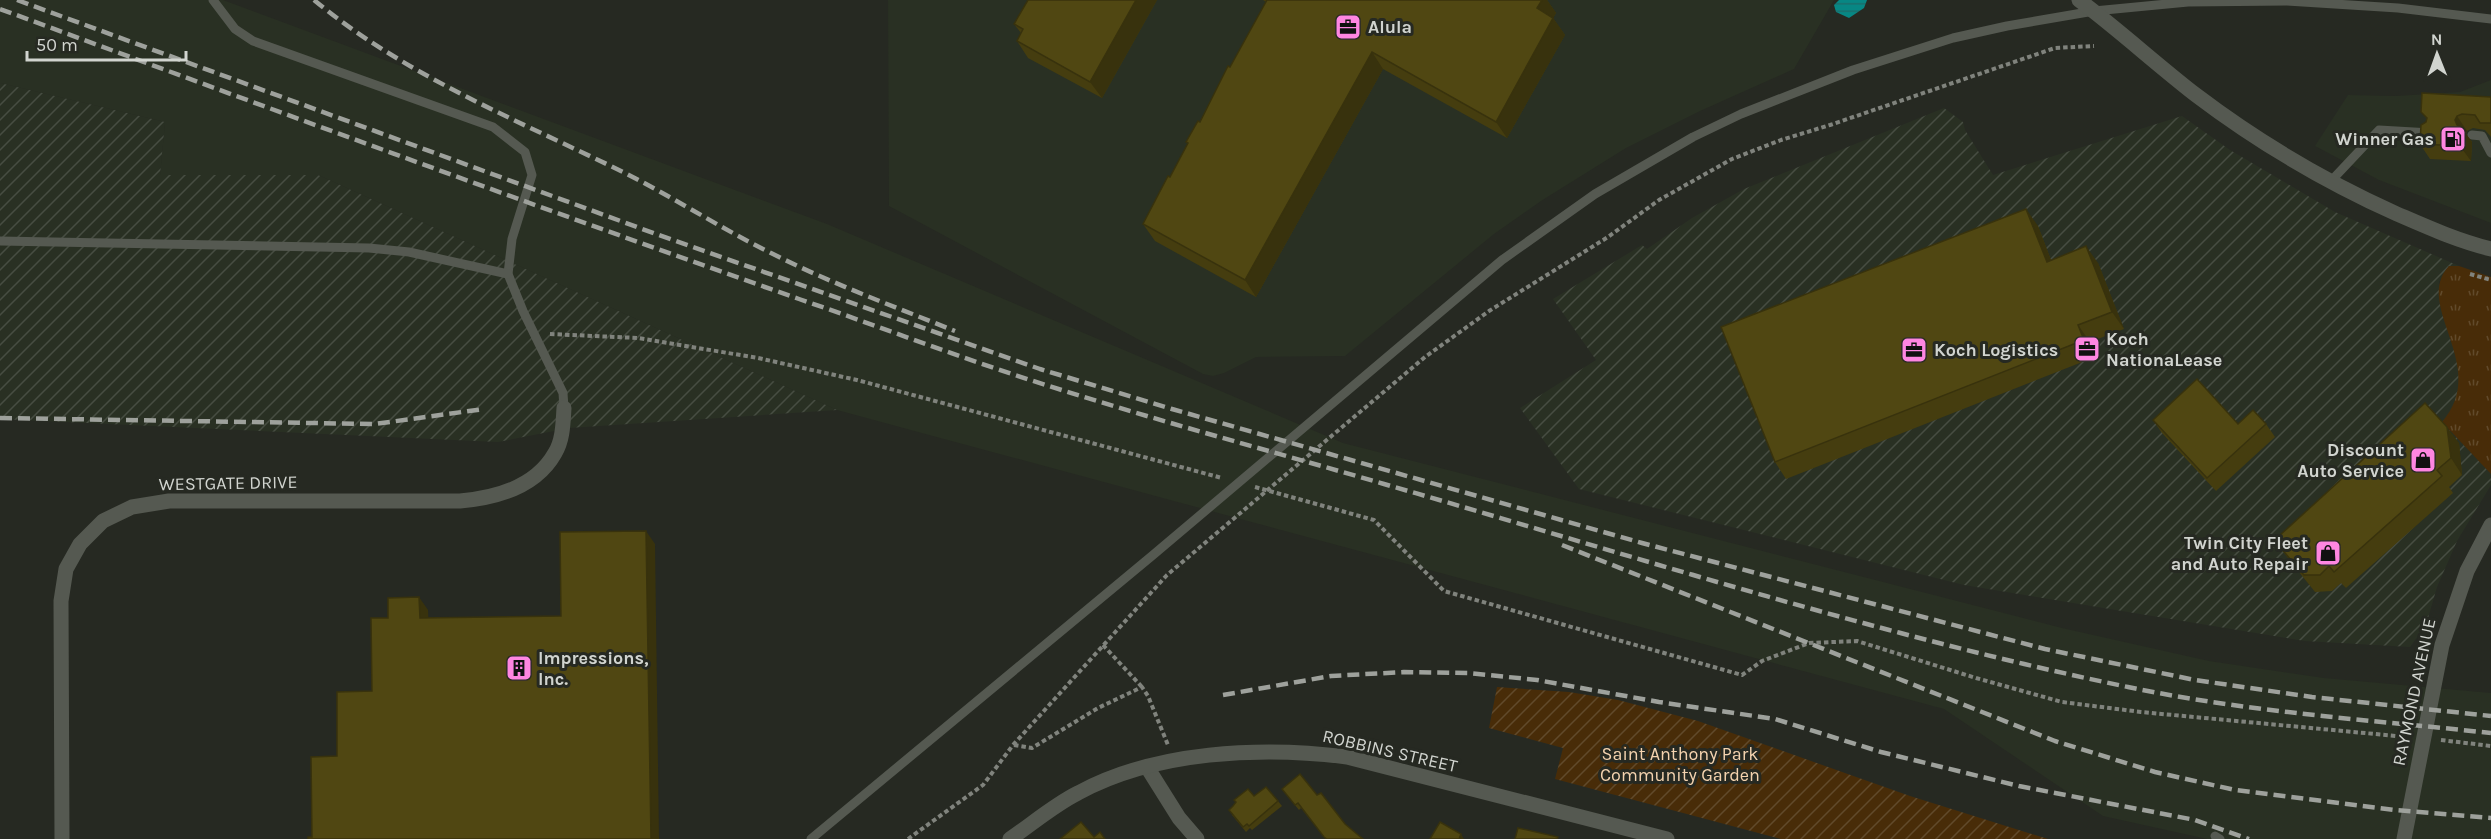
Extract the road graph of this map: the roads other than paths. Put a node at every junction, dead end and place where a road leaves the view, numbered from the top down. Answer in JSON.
{"nodes":[{"id":1,"x":213,"y":0,"type":"edge"},
{"id":2,"x":2079,"y":0,"type":"edge"},
{"id":3,"x":2094,"y":11,"type":"junction"},
{"id":4,"x":2491,"y":19,"type":"edge"},
{"id":5,"x":2431,"y":133,"type":"edge"},
{"id":6,"x":2472,"y":135,"type":"dead end"},
{"id":7,"x":2491,"y":153,"type":"edge"},
{"id":8,"x":2331,"y":181,"type":"junction"},
{"id":9,"x":0,"y":241,"type":"edge"},
{"id":10,"x":2491,"y":249,"type":"edge"},
{"id":11,"x":508,"y":274,"type":"junction"},
{"id":12,"x":564,"y":408,"type":"joint"},
{"id":13,"x":2491,"y":525,"type":"edge"},
{"id":14,"x":1148,"y":767,"type":"junction"},
{"id":15,"x":1179,"y":818,"type":"junction"},
{"id":16,"x":62,"y":839,"type":"edge"},
{"id":17,"x":811,"y":839,"type":"edge"},
{"id":18,"x":1010,"y":839,"type":"edge"},
{"id":19,"x":1187,"y":839,"type":"edge"},
{"id":20,"x":1197,"y":839,"type":"edge"},
{"id":21,"x":1667,"y":839,"type":"edge"},
{"id":22,"x":2404,"y":839,"type":"edge"}],
"edges":[{"from":1,"to":11,"type":"lane"},
{"from":2,"to":3,"type":"street"},
{"from":3,"to":4,"type":"lane"},
{"from":3,"to":8,"type":"street"},
{"from":3,"to":17,"type":"lane"},
{"from":5,"to":8,"type":"lane"},
{"from":6,"to":7,"type":"lane"},
{"from":8,"to":10,"type":"street"},
{"from":9,"to":11,"type":"lane"},
{"from":11,"to":12,"type":"lane"},
{"from":12,"to":16,"type":"street","name":"WESTGATE DRIVE"},
{"from":13,"to":22,"type":"street","name":"RAYMOND AVENUE"},
{"from":14,"to":15,"type":"street"},
{"from":14,"to":18,"type":"street","name":"ROBBINS STREET"},
{"from":14,"to":21,"type":"street","name":"ROBBINS STREET"},
{"from":15,"to":19,"type":"street"},
{"from":15,"to":20,"type":"street"}]}
